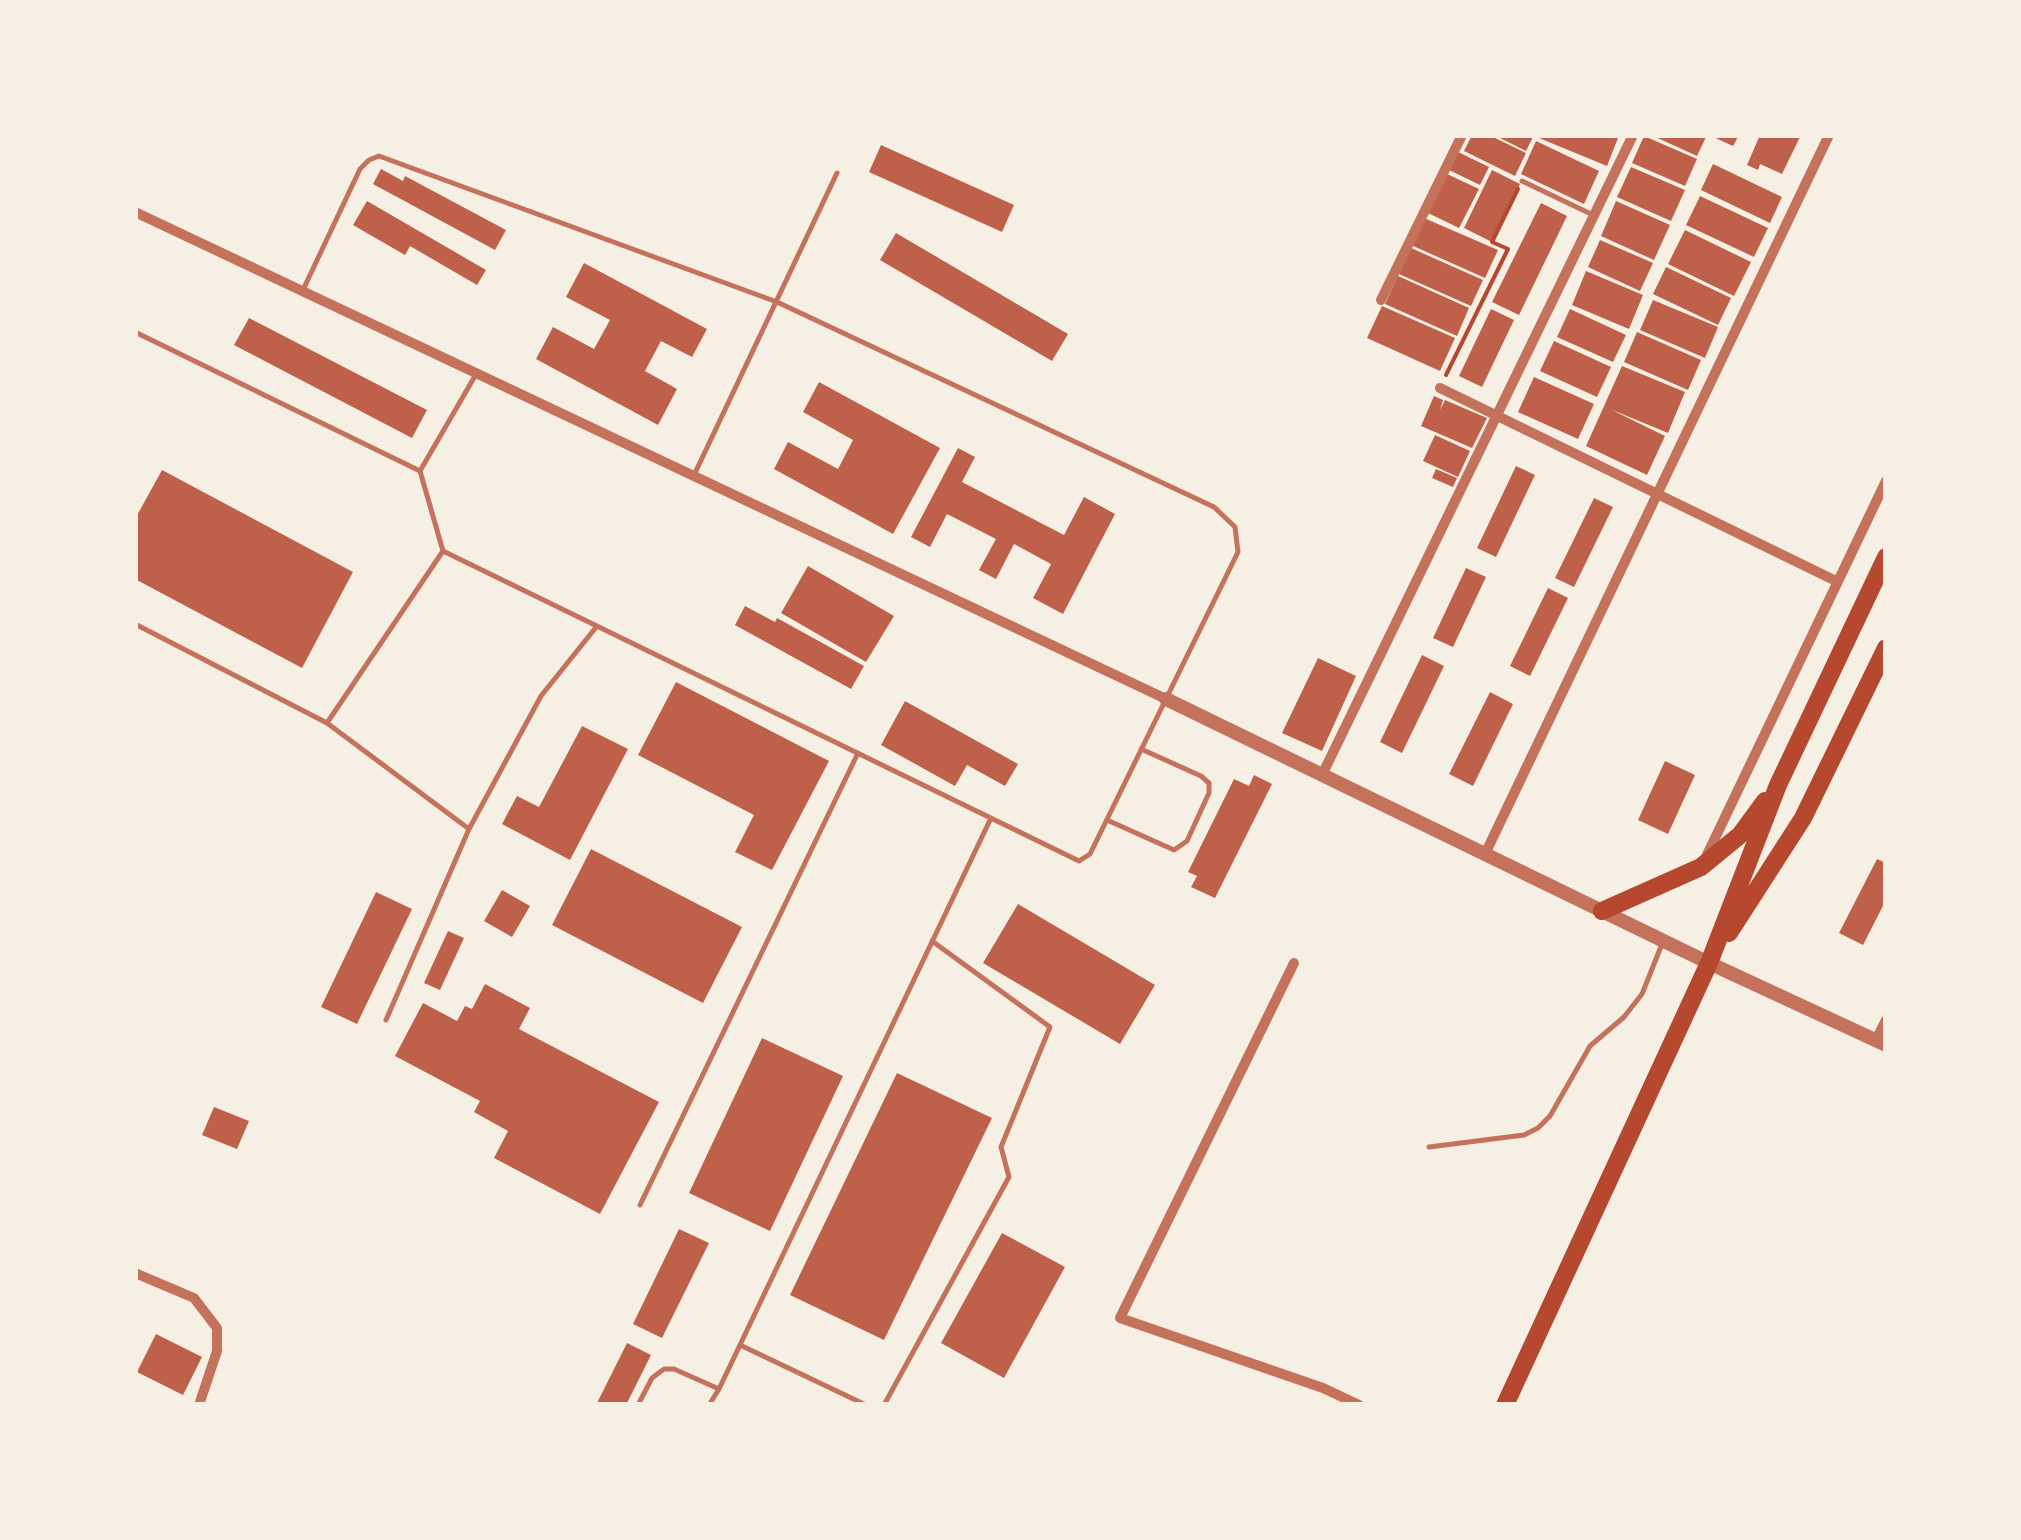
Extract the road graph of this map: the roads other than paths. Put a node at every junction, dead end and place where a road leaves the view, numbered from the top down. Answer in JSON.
{"nodes":[{"id":1,"x":1462,"y":135,"type":"edge"},
{"id":2,"x":1633,"y":135,"type":"edge"},
{"id":3,"x":1830,"y":135,"type":"edge"},
{"id":4,"x":838,"y":173,"type":"dead end"},
{"id":5,"x":1522,"y":180,"type":"road end"},
{"id":6,"x":135,"y":212,"type":"edge"},
{"id":7,"x":1594,"y":215,"type":"junction"},
{"id":8,"x":302,"y":292,"type":"junction"},
{"id":9,"x":1381,"y":300,"type":"dead end"},
{"id":10,"x":777,"y":302,"type":"junction"},
{"id":11,"x":135,"y":332,"type":"edge"},
{"id":12,"x":476,"y":374,"type":"junction"},
{"id":13,"x":1440,"y":388,"type":"road end"},
{"id":14,"x":1498,"y":416,"type":"junction"},
{"id":15,"x":420,"y":471,"type":"junction"},
{"id":16,"x":694,"y":476,"type":"junction"},
{"id":17,"x":1886,"y":481,"type":"edge"},
{"id":18,"x":1658,"y":492,"type":"junction"},
{"id":19,"x":443,"y":551,"type":"junction"},
{"id":20,"x":1886,"y":557,"type":"edge"},
{"id":21,"x":1836,"y":581,"type":"junction"},
{"id":22,"x":135,"y":624,"type":"edge"},
{"id":23,"x":597,"y":626,"type":"junction"},
{"id":24,"x":1886,"y":648,"type":"edge"},
{"id":25,"x":1166,"y":699,"type":"junction"},
{"id":26,"x":326,"y":723,"type":"junction"},
{"id":27,"x":1142,"y":749,"type":"junction"},
{"id":28,"x":858,"y":754,"type":"junction"},
{"id":29,"x":1322,"y":774,"type":"junction"},
{"id":30,"x":1778,"y":785,"type":"junction"},
{"id":31,"x":991,"y":818,"type":"junction"},
{"id":32,"x":1107,"y":820,"type":"junction"},
{"id":33,"x":468,"y":828,"type":"junction"},
{"id":34,"x":1485,"y":854,"type":"junction"},
{"id":35,"x":1701,"y":868,"type":"junction"},
{"id":36,"x":1602,"y":911,"type":"junction"},
{"id":37,"x":932,"y":941,"type":"junction"},
{"id":38,"x":1664,"y":941,"type":"junction"},
{"id":39,"x":1294,"y":963,"type":"dead end"},
{"id":40,"x":1710,"y":963,"type":"junction"},
{"id":41,"x":386,"y":1020,"type":"dead end"},
{"id":42,"x":1886,"y":1020,"type":"edge"},
{"id":43,"x":1881,"y":1042,"type":"edge"},
{"id":44,"x":1429,"y":1147,"type":"dead end"},
{"id":45,"x":640,"y":1204,"type":"dead end"},
{"id":46,"x":135,"y":1272,"type":"edge"},
{"id":47,"x":740,"y":1345,"type":"junction"},
{"id":48,"x":719,"y":1389,"type":"junction"},
{"id":49,"x":199,"y":1405,"type":"edge"},
{"id":50,"x":638,"y":1405,"type":"edge"},
{"id":51,"x":709,"y":1405,"type":"edge"},
{"id":52,"x":866,"y":1405,"type":"edge"},
{"id":53,"x":884,"y":1405,"type":"edge"},
{"id":54,"x":1359,"y":1405,"type":"edge"},
{"id":55,"x":1505,"y":1405,"type":"edge"}],
"edges":[{"from":1,"to":9,"type":"street"},
{"from":2,"to":7,"type":"street"},
{"from":3,"to":18,"type":"street"},
{"from":4,"to":10,"type":"lane"},
{"from":5,"to":7,"type":"lane"},
{"from":6,"to":8,"type":"street"},
{"from":7,"to":14,"type":"street"},
{"from":8,"to":10,"type":"lane"},
{"from":8,"to":12,"type":"street"},
{"from":10,"to":16,"type":"lane"},
{"from":10,"to":25,"type":"lane"},
{"from":11,"to":15,"type":"lane"},
{"from":12,"to":15,"type":"lane"},
{"from":12,"to":16,"type":"street"},
{"from":13,"to":14,"type":"street"},
{"from":14,"to":18,"type":"street"},
{"from":14,"to":29,"type":"street"},
{"from":15,"to":19,"type":"lane"},
{"from":16,"to":25,"type":"street"},
{"from":17,"to":21,"type":"street"},
{"from":18,"to":21,"type":"street"},
{"from":18,"to":34,"type":"street"},
{"from":19,"to":23,"type":"lane"},
{"from":19,"to":26,"type":"lane"},
{"from":20,"to":30,"type":"main road"},
{"from":21,"to":35,"type":"street"},
{"from":22,"to":26,"type":"lane"},
{"from":23,"to":28,"type":"lane"},
{"from":23,"to":33,"type":"lane"},
{"from":24,"to":40,"type":"main road"},
{"from":25,"to":27,"type":"lane"},
{"from":25,"to":29,"type":"street"},
{"from":26,"to":33,"type":"lane"},
{"from":27,"to":32,"type":"lane"},
{"from":27,"to":32,"type":"lane"},
{"from":28,"to":31,"type":"lane"},
{"from":28,"to":45,"type":"lane"},
{"from":29,"to":34,"type":"street"},
{"from":30,"to":35,"type":"main road"},
{"from":30,"to":40,"type":"main road"},
{"from":31,"to":32,"type":"lane"},
{"from":31,"to":37,"type":"lane"},
{"from":33,"to":41,"type":"lane"},
{"from":34,"to":36,"type":"street"},
{"from":35,"to":36,"type":"main road"},
{"from":36,"to":38,"type":"street"},
{"from":37,"to":47,"type":"lane"},
{"from":37,"to":53,"type":"lane"},
{"from":38,"to":40,"type":"street"},
{"from":38,"to":44,"type":"lane"},
{"from":39,"to":54,"type":"street"},
{"from":40,"to":43,"type":"street"},
{"from":40,"to":55,"type":"main road"},
{"from":42,"to":43,"type":"street"},
{"from":46,"to":49,"type":"street"},
{"from":47,"to":48,"type":"lane"},
{"from":47,"to":52,"type":"lane"},
{"from":48,"to":50,"type":"lane"},
{"from":48,"to":51,"type":"lane"}]}
